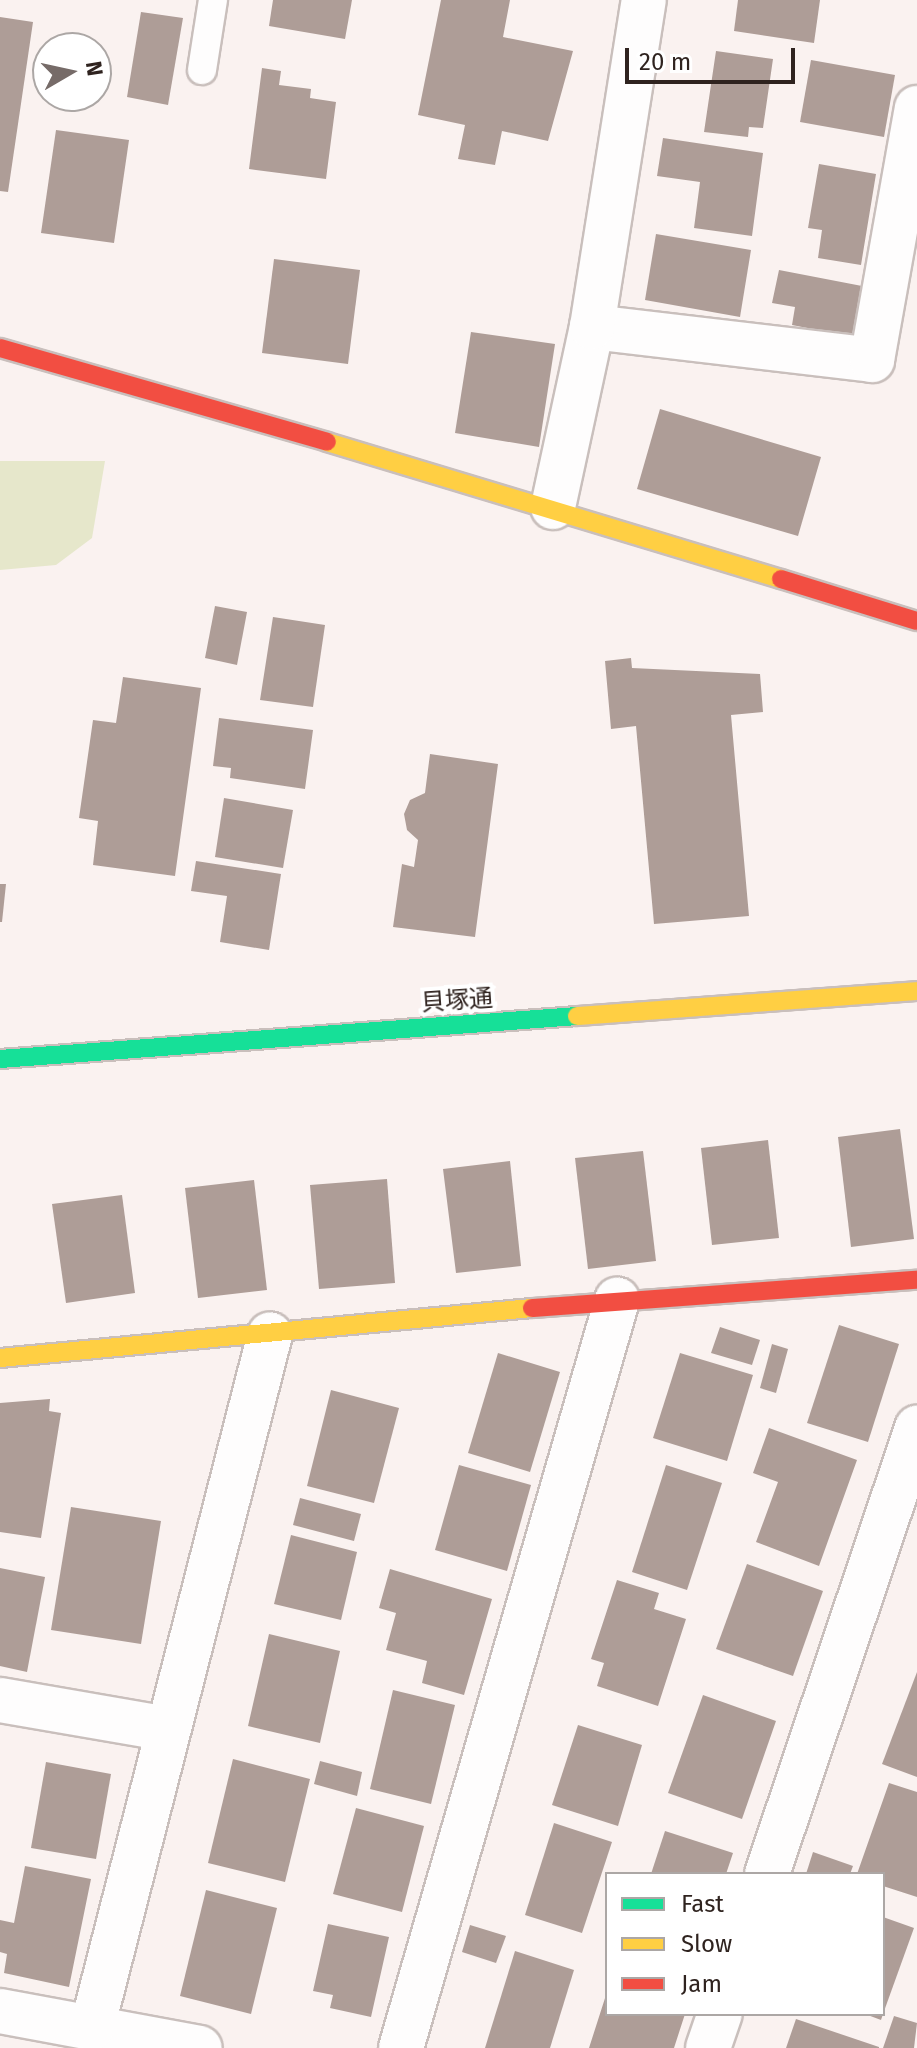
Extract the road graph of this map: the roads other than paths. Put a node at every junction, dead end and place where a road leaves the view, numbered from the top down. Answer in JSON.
{"nodes":[{"id":1,"x":213,"y":0,"type":"edge"},
{"id":2,"x":644,"y":0,"type":"edge"},
{"id":3,"x":202,"y":70,"type":"dead end"},
{"id":4,"x":917,"y":108,"type":"edge"},
{"id":5,"x":592,"y":327,"type":"junction"},
{"id":6,"x":0,"y":348,"type":"edge"},
{"id":7,"x":553,"y":507,"type":"junction"},
{"id":8,"x":917,"y":621,"type":"edge"},
{"id":9,"x":917,"y":991,"type":"edge"},
{"id":10,"x":0,"y":1059,"type":"edge"},
{"id":11,"x":917,"y":1280,"type":"edge"},
{"id":12,"x":617,"y":1300,"type":"junction"},
{"id":13,"x":270,"y":1334,"type":"junction"},
{"id":14,"x":0,"y":1358,"type":"edge"},
{"id":15,"x":917,"y":1428,"type":"edge"},
{"id":16,"x":0,"y":1700,"type":"edge"},
{"id":17,"x":168,"y":1729,"type":"junction"},
{"id":18,"x":768,"y":1872,"type":"edge"},
{"id":19,"x":0,"y":2011,"type":"edge"},
{"id":20,"x":719,"y":2016,"type":"edge"},
{"id":21,"x":92,"y":2028,"type":"junction"},
{"id":22,"x":200,"y":2048,"type":"edge"},
{"id":23,"x":401,"y":2048,"type":"edge"},
{"id":24,"x":708,"y":2048,"type":"edge"}],
"edges":[{"from":1,"to":3,"type":"lane"},
{"from":2,"to":5,"type":"street"},
{"from":4,"to":5,"type":"street"},
{"from":5,"to":7,"type":"street"},
{"from":6,"to":7,"type":"street"},
{"from":7,"to":8,"type":"street"},
{"from":9,"to":10,"type":"street","name":"貝塚通"},
{"from":11,"to":12,"type":"street"},
{"from":12,"to":13,"type":"street"},
{"from":12,"to":23,"type":"street"},
{"from":13,"to":14,"type":"street"},
{"from":13,"to":17,"type":"street"},
{"from":15,"to":18,"type":"street"},
{"from":16,"to":17,"type":"street"},
{"from":17,"to":21,"type":"street"},
{"from":19,"to":21,"type":"street"},
{"from":20,"to":24,"type":"street"},
{"from":21,"to":22,"type":"street"}]}
